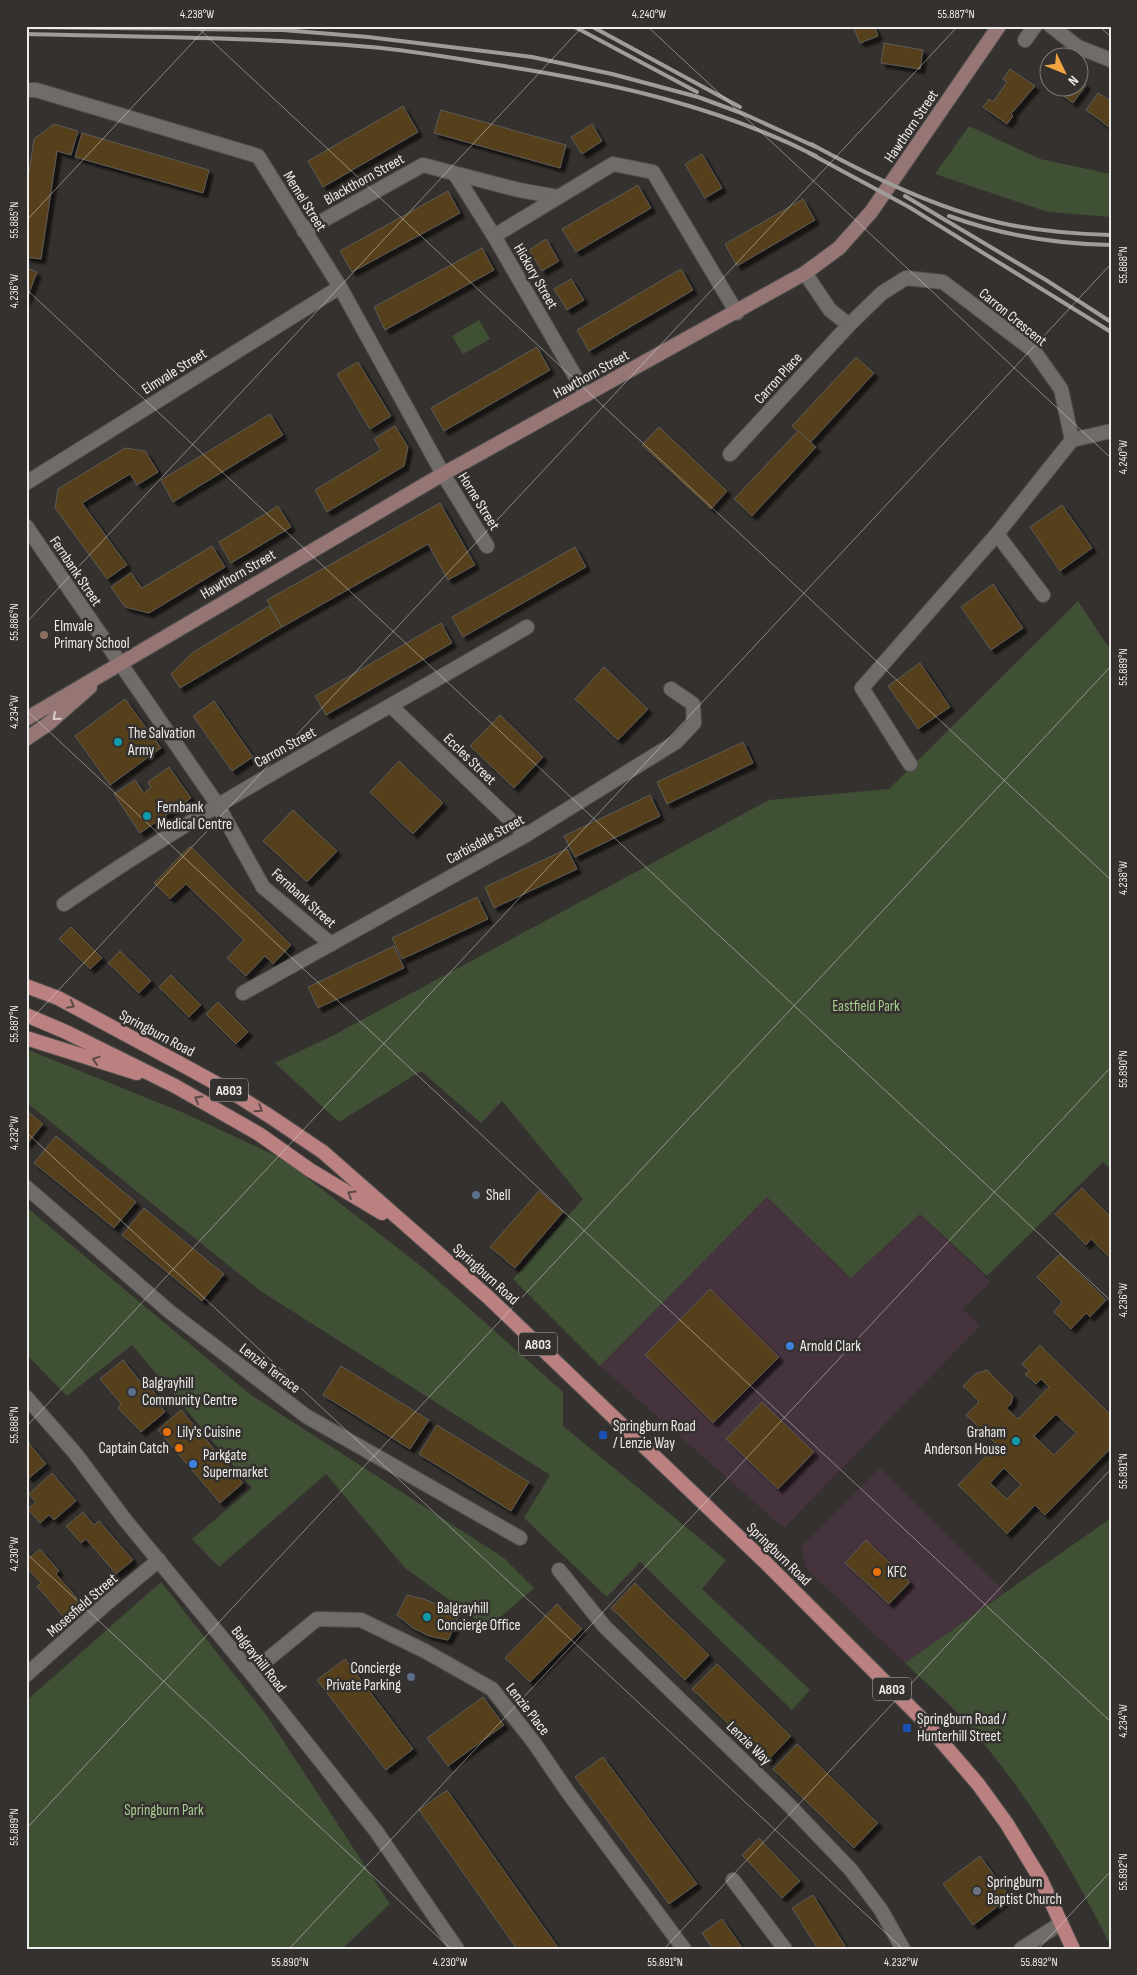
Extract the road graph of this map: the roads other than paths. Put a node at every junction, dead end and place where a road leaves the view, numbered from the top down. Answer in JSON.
{"nodes":[{"id":1,"x":999,"y":26,"type":"edge"},
{"id":2,"x":1035,"y":26,"type":"edge"},
{"id":3,"x":1051,"y":26,"type":"edge"},
{"id":4,"x":1025,"y":40,"type":"dead end"},
{"id":5,"x":1111,"y":60,"type":"edge"},
{"id":6,"x":26,"y":90,"type":"edge"},
{"id":7,"x":455,"y":174,"type":"junction"},
{"id":8,"x":558,"y":197,"type":"junction"},
{"id":9,"x":304,"y":231,"type":"junction"},
{"id":10,"x":494,"y":236,"type":"junction"},
{"id":11,"x":806,"y":273,"type":"junction"},
{"id":12,"x":340,"y":287,"type":"junction"},
{"id":13,"x":737,"y":313,"type":"junction"},
{"id":14,"x":849,"y":325,"type":"junction"},
{"id":15,"x":586,"y":395,"type":"junction"},
{"id":16,"x":1111,"y":431,"type":"edge"},
{"id":17,"x":1072,"y":440,"type":"junction"},
{"id":18,"x":730,"y":454,"type":"dead end"},
{"id":19,"x":443,"y":474,"type":"junction"},
{"id":20,"x":26,"y":483,"type":"edge"},
{"id":21,"x":26,"y":526,"type":"edge"},
{"id":22,"x":997,"y":534,"type":"junction"},
{"id":23,"x":487,"y":546,"type":"dead end"},
{"id":24,"x":1043,"y":595,"type":"dead end"},
{"id":25,"x":527,"y":627,"type":"dead end"},
{"id":26,"x":119,"y":662,"type":"junction"},
{"id":27,"x":672,"y":689,"type":"dead end"},
{"id":28,"x":391,"y":706,"type":"junction"},
{"id":29,"x":26,"y":719,"type":"edge"},
{"id":30,"x":26,"y":739,"type":"edge"},
{"id":31,"x":910,"y":764,"type":"dead end"},
{"id":32,"x":217,"y":804,"type":"junction"},
{"id":33,"x":526,"y":835,"type":"junction"},
{"id":34,"x":64,"y":904,"type":"dead end"},
{"id":35,"x":331,"y":944,"type":"junction"},
{"id":36,"x":26,"y":986,"type":"edge"},
{"id":37,"x":243,"y":993,"type":"dead end"},
{"id":38,"x":26,"y":1015,"type":"edge"},
{"id":39,"x":26,"y":1038,"type":"edge"},
{"id":40,"x":175,"y":1086,"type":"junction"},
{"id":41,"x":26,"y":1186,"type":"edge"},
{"id":42,"x":408,"y":1228,"type":"junction"},
{"id":43,"x":26,"y":1396,"type":"edge"},
{"id":44,"x":520,"y":1538,"type":"dead end"},
{"id":45,"x":159,"y":1560,"type":"junction"},
{"id":46,"x":559,"y":1570,"type":"dead end"},
{"id":47,"x":251,"y":1673,"type":"junction"},
{"id":48,"x":26,"y":1675,"type":"edge"},
{"id":49,"x":733,"y":1880,"type":"dead end"},
{"id":50,"x":1061,"y":1923,"type":"junction"},
{"id":51,"x":457,"y":1949,"type":"edge"},
{"id":52,"x":684,"y":1949,"type":"edge"},
{"id":53,"x":786,"y":1949,"type":"edge"},
{"id":54,"x":903,"y":1949,"type":"edge"},
{"id":55,"x":1021,"y":1949,"type":"edge"},
{"id":56,"x":1073,"y":1949,"type":"edge"}],
"edges":[{"from":1,"to":11,"type":"main road","name":"Hawthorn Street"},
{"from":2,"to":4,"type":"street"},
{"from":3,"to":5,"type":"street"},
{"from":6,"to":9,"type":"street","name":"Memel Street"},
{"from":7,"to":8,"type":"street","name":"Blackthorn Street"},
{"from":7,"to":9,"type":"street","name":"Blackthorn Street"},
{"from":7,"to":10,"type":"street","name":"Hickory Street"},
{"from":8,"to":10,"type":"street"},
{"from":8,"to":13,"type":"street"},
{"from":9,"to":12,"type":"street","name":"Memel Street"},
{"from":10,"to":15,"type":"street","name":"Hickory Street"},
{"from":11,"to":13,"type":"main road","name":"Hawthorn Street"},
{"from":11,"to":14,"type":"street"},
{"from":12,"to":19,"type":"street","name":"Memel Street"},
{"from":12,"to":20,"type":"street","name":"Elmvale Street"},
{"from":13,"to":15,"type":"main road","name":"Hawthorn Street"},
{"from":14,"to":17,"type":"street","name":"Carron Crescent"},
{"from":14,"to":18,"type":"street","name":"Carron Place"},
{"from":15,"to":19,"type":"main road","name":"Hawthorn Street"},
{"from":16,"to":17,"type":"street"},
{"from":17,"to":22,"type":"street"},
{"from":19,"to":23,"type":"street","name":"Horne Street"},
{"from":19,"to":26,"type":"main road","name":"Hawthorn Street"},
{"from":21,"to":26,"type":"street","name":"Fernbank Street"},
{"from":22,"to":24,"type":"street"},
{"from":22,"to":31,"type":"street"},
{"from":25,"to":28,"type":"street","name":"Carron Street"},
{"from":26,"to":29,"type":"main road","name":"Hawthorn Street"},
{"from":26,"to":30,"type":"main road","name":"Hawthorn Street","one_way":true},
{"from":26,"to":32,"type":"street","name":"Fernbank Street"},
{"from":27,"to":33,"type":"street","name":"Carbisdale Street"},
{"from":28,"to":32,"type":"street","name":"Carron Street"},
{"from":28,"to":33,"type":"street","name":"Eccles Street"},
{"from":32,"to":34,"type":"street","name":"Carron Street"},
{"from":32,"to":35,"type":"street","name":"Fernbank Street"},
{"from":33,"to":35,"type":"street","name":"Carbisdale Street"},
{"from":35,"to":37,"type":"street","name":"Carbisdale Street"},
{"from":36,"to":42,"type":"main road","name":"Springburn Road","number":"A803","one_way":true},
{"from":38,"to":40,"type":"main road","name":"Springburn Road","number":"A803"},
{"from":40,"to":39,"type":"main road","one_way":true},
{"from":42,"to":40,"type":"main road","name":"Springburn Road","number":"A803","one_way":true},
{"from":41,"to":44,"type":"street","name":"Lenzie Terrace"},
{"from":42,"to":50,"type":"main road","name":"Springburn Road","number":"A803"},
{"from":43,"to":45,"type":"street","name":"Balgrayhill Road"},
{"from":45,"to":47,"type":"street","name":"Balgrayhill Road"},
{"from":45,"to":48,"type":"street","name":"Mosesfield Street"},
{"from":46,"to":54,"type":"street","name":"Lenzie Way"},
{"from":47,"to":51,"type":"street","name":"Balgrayhill Road"},
{"from":47,"to":52,"type":"street","name":"Lenzie Place"},
{"from":49,"to":53,"type":"street"},
{"from":50,"to":55,"type":"street"},
{"from":50,"to":56,"type":"main road","name":"Springburn Road","number":"A803"}]}
